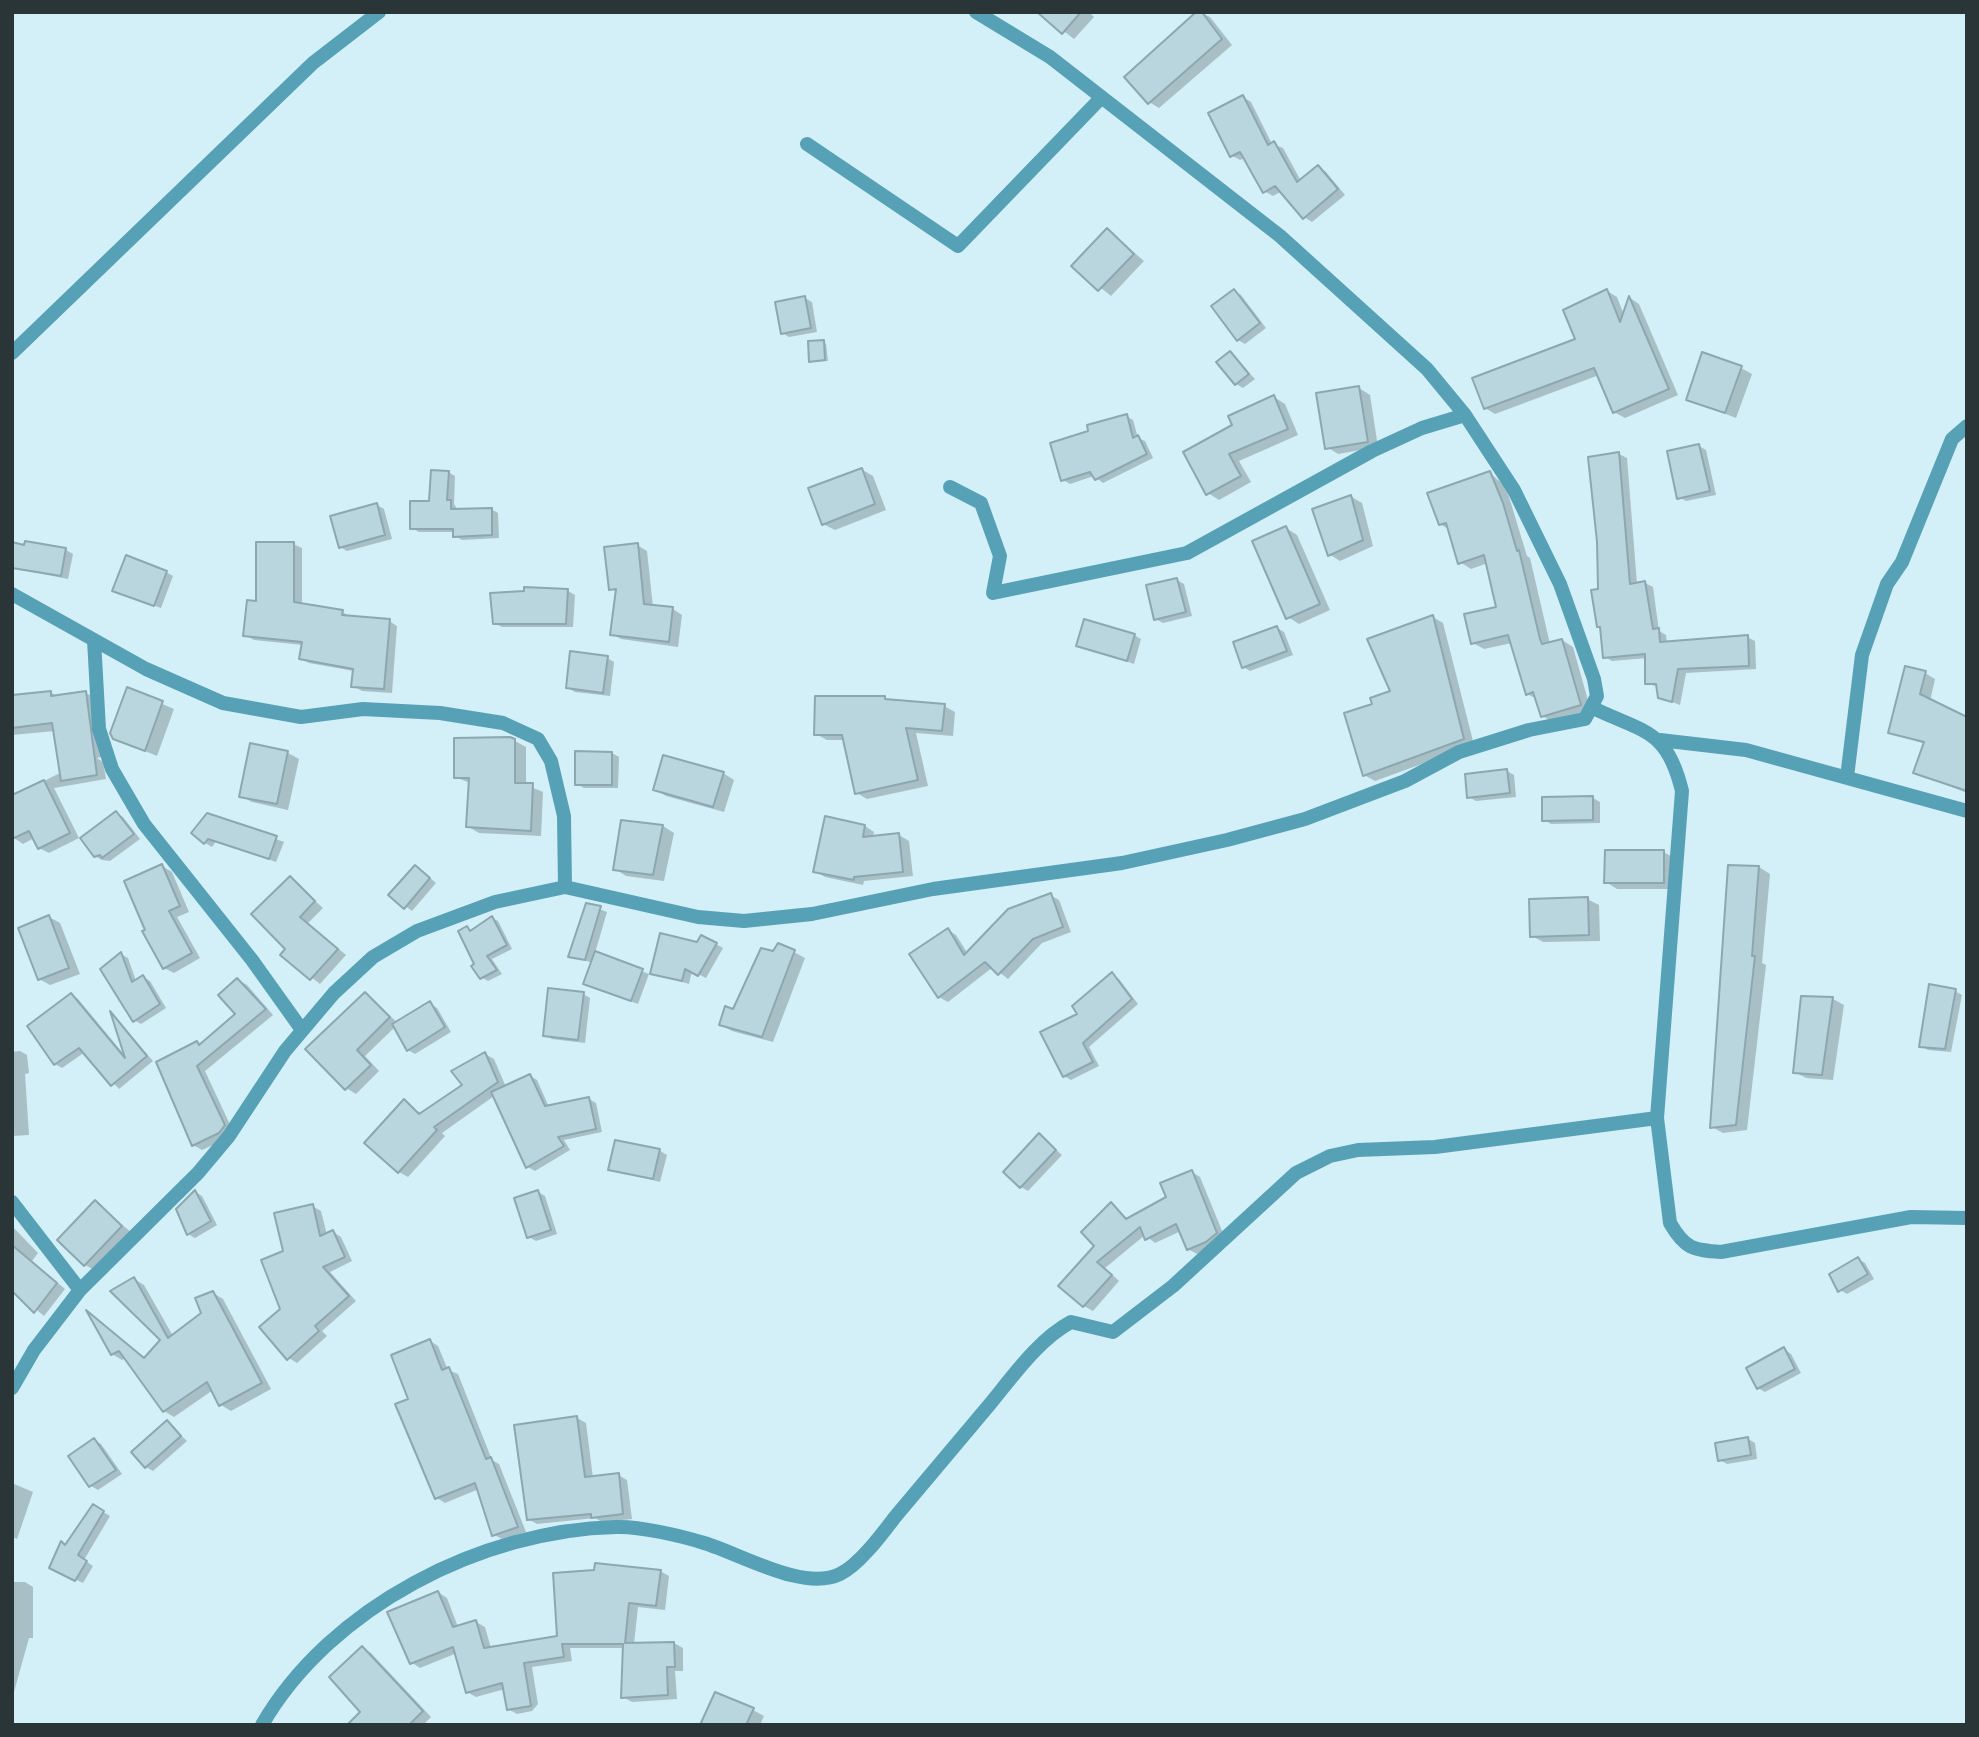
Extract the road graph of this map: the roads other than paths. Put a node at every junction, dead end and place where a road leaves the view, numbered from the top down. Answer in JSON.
{"nodes":[{"id":1,"x":379,"y":12,"type":"edge"},
{"id":2,"x":976,"y":12,"type":"edge"},
{"id":3,"x":1100,"y":99,"type":"junction"},
{"id":4,"x":807,"y":144,"type":"dead end"},
{"id":5,"x":12,"y":353,"type":"edge"},
{"id":6,"x":1465,"y":415,"type":"junction"},
{"id":7,"x":1967,"y":426,"type":"edge"},
{"id":8,"x":950,"y":486,"type":"dead end"},
{"id":9,"x":12,"y":594,"type":"edge"},
{"id":10,"x":94,"y":640,"type":"junction"},
{"id":11,"x":1593,"y":708,"type":"junction"},
{"id":12,"x":1660,"y":740,"type":"junction"},
{"id":13,"x":1847,"y":777,"type":"junction"},
{"id":14,"x":1967,"y":811,"type":"edge"},
{"id":15,"x":565,"y":887,"type":"junction"},
{"id":16,"x":302,"y":1030,"type":"junction"},
{"id":17,"x":1657,"y":1118,"type":"junction"},
{"id":18,"x":12,"y":1202,"type":"edge"},
{"id":19,"x":1967,"y":1218,"type":"edge"},
{"id":20,"x":80,"y":1290,"type":"junction"},
{"id":21,"x":12,"y":1388,"type":"edge"},
{"id":22,"x":262,"y":1725,"type":"edge"}],
"edges":[{"from":1,"to":5,"type":"street"},
{"from":2,"to":3,"type":"street"},
{"from":3,"to":4,"type":"street"},
{"from":3,"to":6,"type":"street"},
{"from":6,"to":8,"type":"street"},
{"from":6,"to":11,"type":"street"},
{"from":7,"to":13,"type":"street"},
{"from":9,"to":10,"type":"street"},
{"from":10,"to":15,"type":"street"},
{"from":10,"to":16,"type":"street"},
{"from":11,"to":12,"type":"street"},
{"from":11,"to":15,"type":"street"},
{"from":12,"to":13,"type":"street"},
{"from":12,"to":17,"type":"street"},
{"from":13,"to":14,"type":"street"},
{"from":15,"to":16,"type":"street"},
{"from":16,"to":20,"type":"street"},
{"from":17,"to":19,"type":"street"},
{"from":17,"to":22,"type":"street"},
{"from":18,"to":20,"type":"street"},
{"from":20,"to":21,"type":"street"}]}
